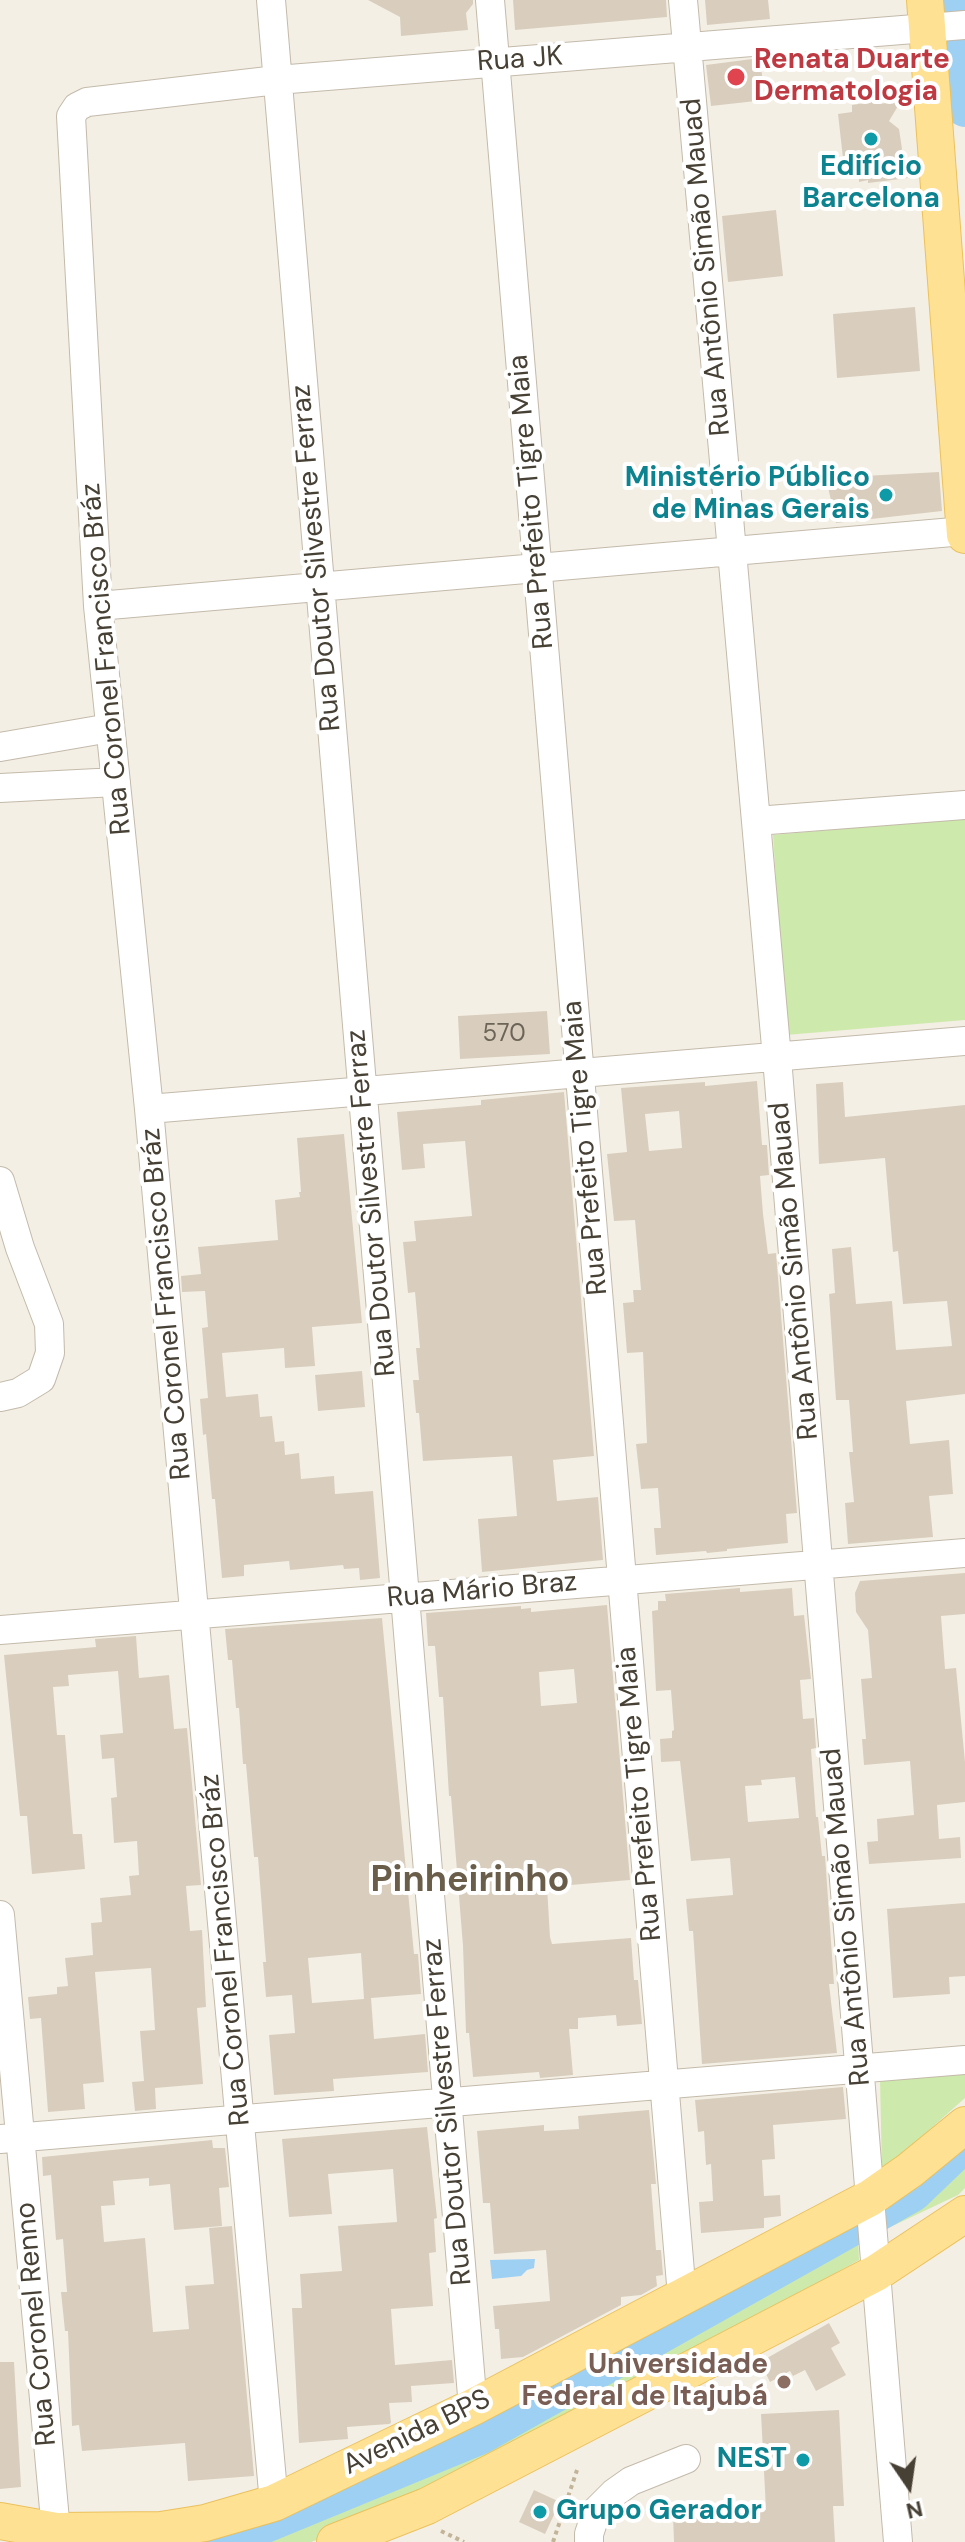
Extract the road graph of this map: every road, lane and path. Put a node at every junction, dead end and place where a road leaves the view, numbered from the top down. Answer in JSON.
{"nodes":[{"id":1,"x":271,"y":0,"type":"edge"},
{"id":2,"x":490,"y":0,"type":"edge"},
{"id":3,"x":683,"y":0,"type":"edge"},
{"id":4,"x":940,"y":20,"type":"edge"},
{"id":5,"x":687,"y":47,"type":"junction"},
{"id":6,"x":495,"y":62,"type":"junction"},
{"id":7,"x":277,"y":80,"type":"junction"},
{"id":8,"x":77,"y":107,"type":"joint"},
{"id":9,"x":965,"y":532,"type":"edge"},
{"id":10,"x":732,"y":551,"type":"junction"},
{"id":11,"x":537,"y":568,"type":"junction"},
{"id":12,"x":320,"y":587,"type":"junction"},
{"id":13,"x":98,"y":606,"type":"junction"},
{"id":14,"x":110,"y":728,"type":"junction"},
{"id":15,"x":0,"y":747,"type":"edge"},
{"id":16,"x":116,"y":782,"type":"junction"},
{"id":17,"x":0,"y":788,"type":"edge"},
{"id":18,"x":965,"y":805,"type":"edge"},
{"id":19,"x":756,"y":821,"type":"junction"},
{"id":20,"x":965,"y":1041,"type":"edge"},
{"id":21,"x":777,"y":1058,"type":"junction"},
{"id":22,"x":580,"y":1074,"type":"junction"},
{"id":23,"x":362,"y":1092,"type":"junction"},
{"id":24,"x":149,"y":1109,"type":"junction"},
{"id":25,"x":0,"y":1181,"type":"edge"},
{"id":26,"x":0,"y":1397,"type":"edge"},
{"id":27,"x":965,"y":1553,"type":"edge"},
{"id":28,"x":819,"y":1564,"type":"junction"},
{"id":29,"x":622,"y":1580,"type":"junction"},
{"id":30,"x":405,"y":1597,"type":"junction"},
{"id":31,"x":194,"y":1614,"type":"junction"},
{"id":32,"x":0,"y":1630,"type":"edge"},
{"id":33,"x":0,"y":1915,"type":"edge"},
{"id":34,"x":965,"y":2060,"type":"edge"},
{"id":35,"x":860,"y":2069,"type":"junction"},
{"id":36,"x":664,"y":2085,"type":"junction"},
{"id":37,"x":448,"y":2103,"type":"junction"},
{"id":38,"x":242,"y":2119,"type":"junction"},
{"id":39,"x":965,"y":2125,"type":"edge"},
{"id":40,"x":10,"y":2138,"type":"edge"},
{"id":41,"x":871,"y":2206,"type":"junction"},
{"id":42,"x":965,"y":2214,"type":"edge"},
{"id":43,"x":874,"y":2260,"type":"junction"},
{"id":44,"x":682,"y":2296,"type":"junction"},
{"id":45,"x":473,"y":2407,"type":"junction"},
{"id":46,"x":686,"y":2459,"type":"dead end"},
{"id":47,"x":577,"y":2470,"type":"dead end"},
{"id":48,"x":274,"y":2503,"type":"junction"},
{"id":49,"x":0,"y":2521,"type":"edge"},
{"id":50,"x":432,"y":2528,"type":"dead end"},
{"id":51,"x":441,"y":2532,"type":"junction"},
{"id":52,"x":56,"y":2536,"type":"edge"},
{"id":53,"x":335,"y":2542,"type":"edge"},
{"id":54,"x":438,"y":2542,"type":"edge"},
{"id":55,"x":464,"y":2542,"type":"edge"},
{"id":56,"x":553,"y":2542,"type":"edge"},
{"id":57,"x":589,"y":2542,"type":"edge"},
{"id":58,"x":898,"y":2542,"type":"edge"}],
"edges":[{"from":1,"to":7,"type":"street","name":"Rua Doutor Silvestre Ferraz"},
{"from":2,"to":6,"type":"street","name":"Rua Prefeito Tigre Maia"},
{"from":3,"to":5,"type":"street","name":"Rua Antônio Simão Mauad"},
{"from":4,"to":5,"type":"street","name":"Rua JK"},
{"from":4,"to":9,"type":"main road"},
{"from":5,"to":6,"type":"street","name":"Rua JK"},
{"from":5,"to":10,"type":"street","name":"Rua Antônio Simão Mauad"},
{"from":6,"to":7,"type":"street","name":"Rua JK"},
{"from":6,"to":11,"type":"street","name":"Rua Prefeito Tigre Maia"},
{"from":7,"to":8,"type":"street","name":"Rua JK"},
{"from":7,"to":12,"type":"street","name":"Rua Doutor Silvestre Ferraz"},
{"from":8,"to":13,"type":"street","name":"Rua Coronel Francisco Bráz"},
{"from":9,"to":10,"type":"street"},
{"from":10,"to":11,"type":"street"},
{"from":10,"to":19,"type":"street","name":"Rua Antônio Simão Mauad"},
{"from":11,"to":12,"type":"street"},
{"from":11,"to":22,"type":"street","name":"Rua Prefeito Tigre Maia"},
{"from":12,"to":13,"type":"street"},
{"from":12,"to":23,"type":"street","name":"Rua Doutor Silvestre Ferraz"},
{"from":13,"to":14,"type":"street","name":"Rua Coronel Francisco Bráz"},
{"from":14,"to":15,"type":"street"},
{"from":14,"to":16,"type":"street","name":"Rua Coronel Francisco Bráz"},
{"from":16,"to":17,"type":"street"},
{"from":16,"to":24,"type":"street","name":"Rua Coronel Francisco Bráz"},
{"from":18,"to":19,"type":"street"},
{"from":19,"to":21,"type":"street","name":"Rua Antônio Simão Mauad"},
{"from":20,"to":21,"type":"street"},
{"from":21,"to":22,"type":"street"},
{"from":21,"to":28,"type":"street","name":"Rua Antônio Simão Mauad"},
{"from":22,"to":23,"type":"street"},
{"from":22,"to":29,"type":"street","name":"Rua Prefeito Tigre Maia"},
{"from":23,"to":24,"type":"street"},
{"from":23,"to":30,"type":"street","name":"Rua Doutor Silvestre Ferraz"},
{"from":24,"to":31,"type":"street","name":"Rua Coronel Francisco Bráz"},
{"from":25,"to":26,"type":"street"},
{"from":27,"to":28,"type":"street","name":"Rua Mário Braz"},
{"from":28,"to":29,"type":"street","name":"Rua Mário Braz"},
{"from":28,"to":35,"type":"street","name":"Rua Antônio Simão Mauad"},
{"from":29,"to":30,"type":"street","name":"Rua Mário Braz"},
{"from":29,"to":36,"type":"street","name":"Rua Prefeito Tigre Maia"},
{"from":30,"to":31,"type":"street","name":"Rua Mário Braz"},
{"from":30,"to":37,"type":"street","name":"Rua Doutor Silvestre Ferraz"},
{"from":31,"to":32,"type":"street","name":"Rua Mário Braz"},
{"from":31,"to":38,"type":"street","name":"Rua Coronel Francisco Bráz"},
{"from":33,"to":40,"type":"street","name":"Rua Coronel Renno"},
{"from":34,"to":35,"type":"street"},
{"from":35,"to":36,"type":"street"},
{"from":35,"to":41,"type":"street","name":"Rua Antônio Simão Mauad"},
{"from":36,"to":37,"type":"street"},
{"from":36,"to":44,"type":"street","name":"Rua Prefeito Tigre Maia"},
{"from":37,"to":38,"type":"street"},
{"from":37,"to":45,"type":"street","name":"Rua Doutor Silvestre Ferraz"},
{"from":38,"to":40,"type":"street"},
{"from":38,"to":48,"type":"street","name":"Rua Coronel Francisco Bráz"},
{"from":39,"to":41,"type":"main road","name":"Avenida BPS"},
{"from":40,"to":52,"type":"street","name":"Rua Coronel Renno"},
{"from":41,"to":43,"type":"street","name":"Rua Antônio Simão Mauad"},
{"from":41,"to":44,"type":"main road","name":"Avenida BPS"},
{"from":42,"to":43,"type":"main road"},
{"from":43,"to":53,"type":"main road"},
{"from":43,"to":58,"type":"street","name":"Rua Antônio Simão Mauad"},
{"from":44,"to":45,"type":"main road","name":"Avenida BPS"},
{"from":45,"to":48,"type":"main road","name":"Avenida BPS"},
{"from":46,"to":57,"type":"street"},
{"from":47,"to":56,"type":"path"},
{"from":48,"to":52,"type":"main road","name":"Avenida BPS"},
{"from":49,"to":52,"type":"main road","name":"Avenida BPS"},
{"from":50,"to":51,"type":"path"},
{"from":51,"to":54,"type":"path"},
{"from":51,"to":55,"type":"path"}]}
